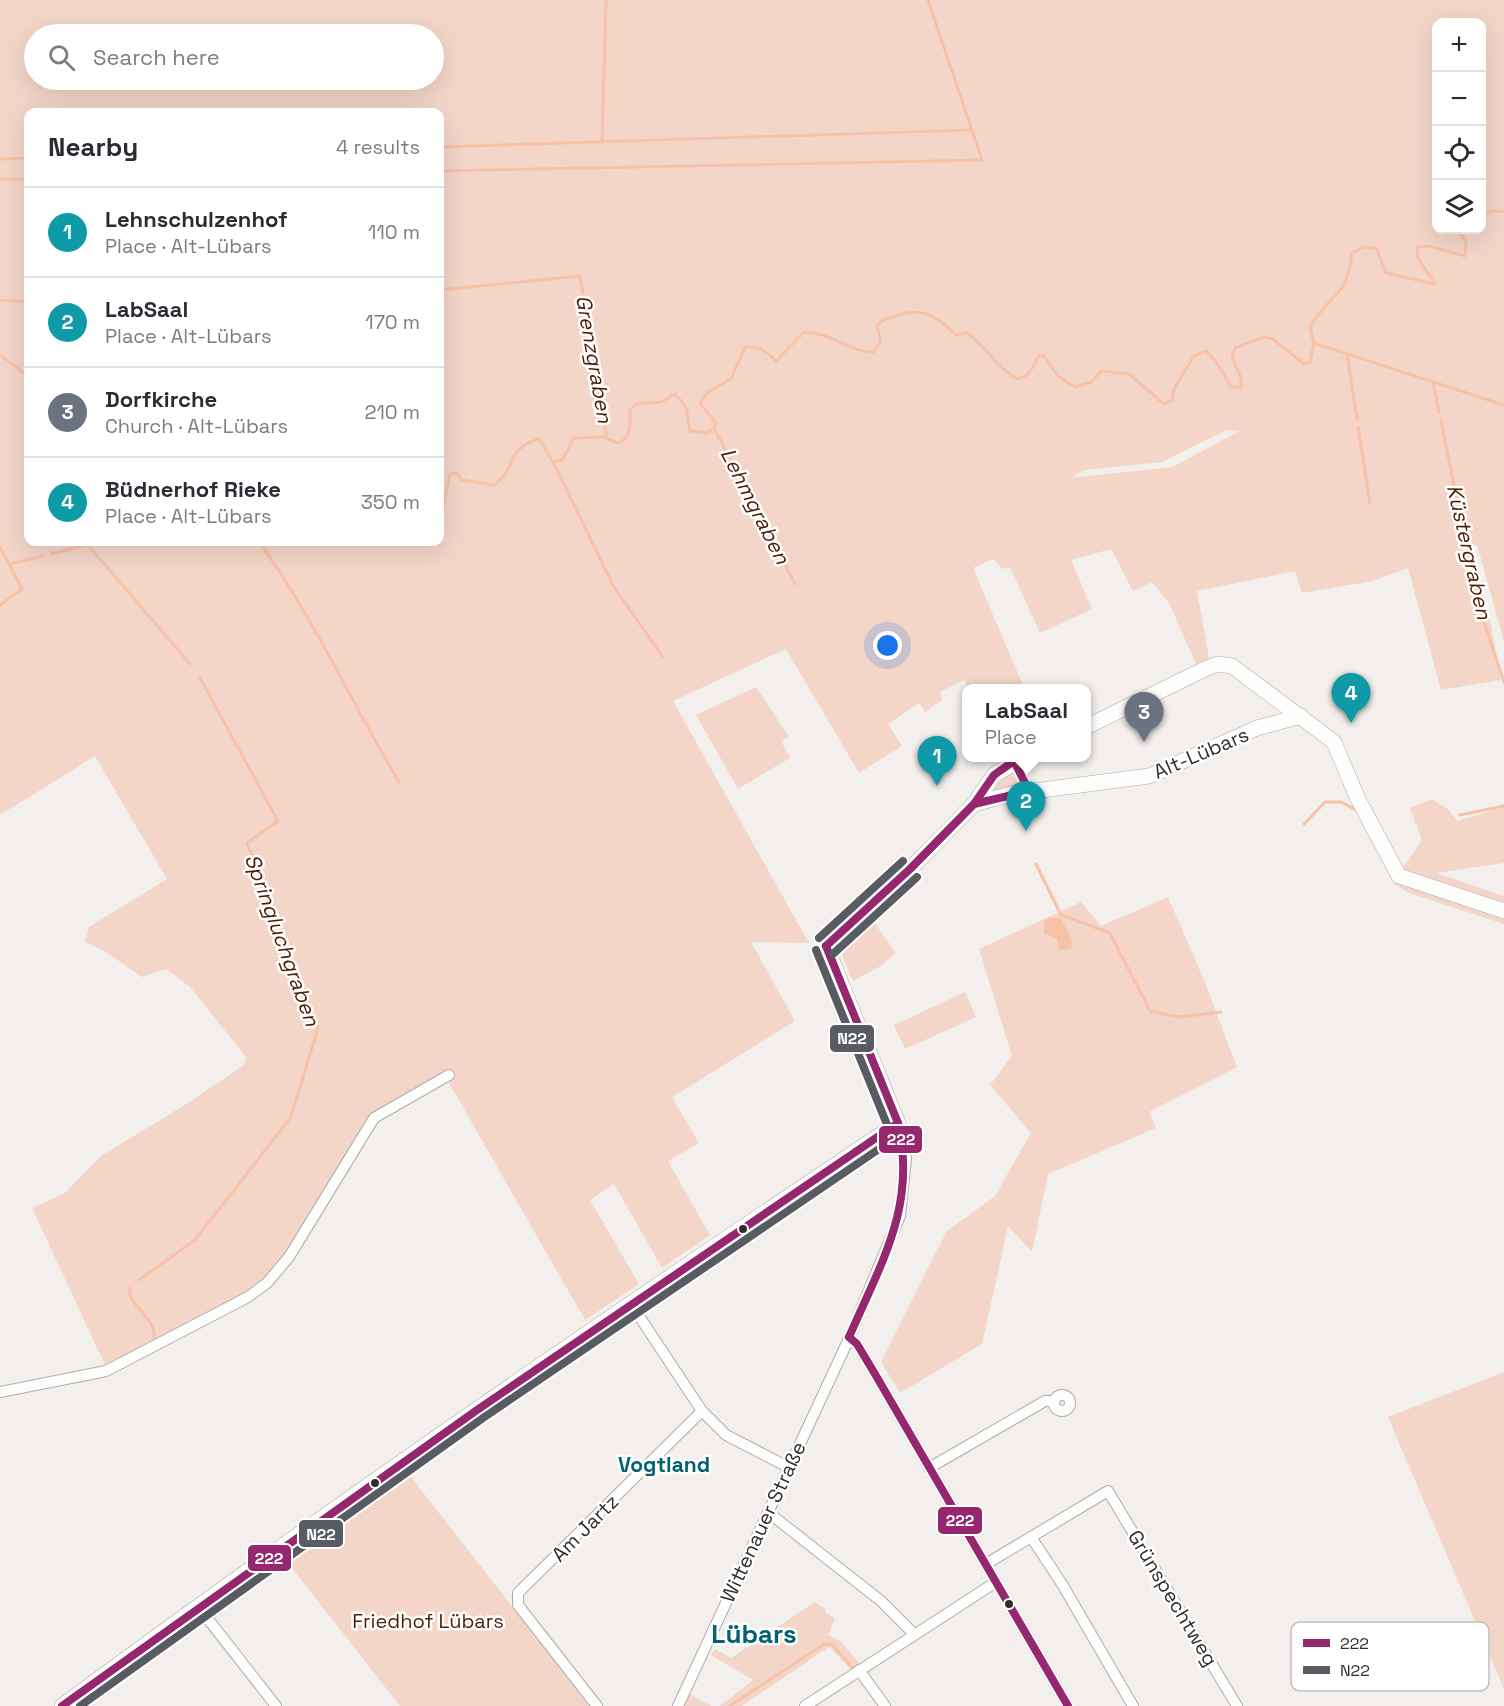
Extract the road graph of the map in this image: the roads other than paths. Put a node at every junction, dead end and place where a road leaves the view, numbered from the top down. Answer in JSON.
{"nodes":[{"id":1,"x":1301,"y":716,"type":"junction"},
{"id":2,"x":1091,"y":725,"type":"edge"},
{"id":3,"x":1014,"y":762,"type":"edge"},
{"id":4,"x":1019,"y":762,"type":"edge"},
{"id":5,"x":1029,"y":791,"type":"junction"},
{"id":6,"x":974,"y":804,"type":"junction"},
{"id":7,"x":1504,"y":911,"type":"edge"},
{"id":8,"x":449,"y":1075,"type":"dead end"},
{"id":9,"x":898,"y":1123,"type":"junction"},
{"id":10,"x":631,"y":1304,"type":"junction"},
{"id":11,"x":849,"y":1337,"type":"junction"},
{"id":12,"x":0,"y":1392,"type":"edge"},
{"id":13,"x":1055,"y":1401,"type":"dead end"},
{"id":14,"x":702,"y":1411,"type":"junction"},
{"id":15,"x":788,"y":1467,"type":"junction"},
{"id":16,"x":929,"y":1468,"type":"junction"},
{"id":17,"x":769,"y":1513,"type":"junction"},
{"id":18,"x":1031,"y":1537,"type":"junction"},
{"id":19,"x":986,"y":1564,"type":"junction"},
{"id":20,"x":996,"y":1582,"type":"junction"},
{"id":21,"x":196,"y":1605,"type":"junction"},
{"id":22,"x":914,"y":1634,"type":"junction"},
{"id":23,"x":859,"y":1670,"type":"junction"},
{"id":24,"x":62,"y":1706,"type":"edge"},
{"id":25,"x":276,"y":1706,"type":"edge"},
{"id":26,"x":597,"y":1706,"type":"edge"},
{"id":27,"x":678,"y":1706,"type":"edge"},
{"id":28,"x":805,"y":1706,"type":"edge"},
{"id":29,"x":885,"y":1706,"type":"edge"},
{"id":30,"x":1068,"y":1706,"type":"edge"},
{"id":31,"x":1134,"y":1706,"type":"edge"},
{"id":32,"x":1238,"y":1706,"type":"edge"}],
"edges":[{"from":1,"to":2,"type":"street"},
{"from":1,"to":5,"type":"street","name":"Alt-Lübars"},
{"from":1,"to":7,"type":"street"},
{"from":3,"to":6,"type":"street"},
{"from":4,"to":5,"type":"street"},
{"from":5,"to":6,"type":"street","name":"Alt-Lübars"},
{"from":6,"to":9,"type":"street"},
{"from":8,"to":12,"type":"street"},
{"from":9,"to":10,"type":"street"},
{"from":9,"to":11,"type":"street"},
{"from":10,"to":14,"type":"street"},
{"from":10,"to":21,"type":"street"},
{"from":11,"to":15,"type":"street","name":"Wittenauer Straße"},
{"from":11,"to":16,"type":"street"},
{"from":13,"to":16,"type":"street"},
{"from":14,"to":15,"type":"street"},
{"from":14,"to":26,"type":"street","name":"Am Jartz"},
{"from":15,"to":17,"type":"street","name":"Wittenauer Straße"},
{"from":16,"to":19,"type":"street"},
{"from":17,"to":22,"type":"street"},
{"from":17,"to":27,"type":"street","name":"Wittenauer Straße"},
{"from":18,"to":19,"type":"street"},
{"from":18,"to":31,"type":"street"},
{"from":18,"to":32,"type":"street","name":"Grünspechtweg"},
{"from":19,"to":20,"type":"street"},
{"from":20,"to":22,"type":"street"},
{"from":20,"to":30,"type":"street"},
{"from":21,"to":24,"type":"street"},
{"from":21,"to":25,"type":"street"},
{"from":22,"to":23,"type":"street"},
{"from":23,"to":28,"type":"street"},
{"from":23,"to":29,"type":"street"}]}
